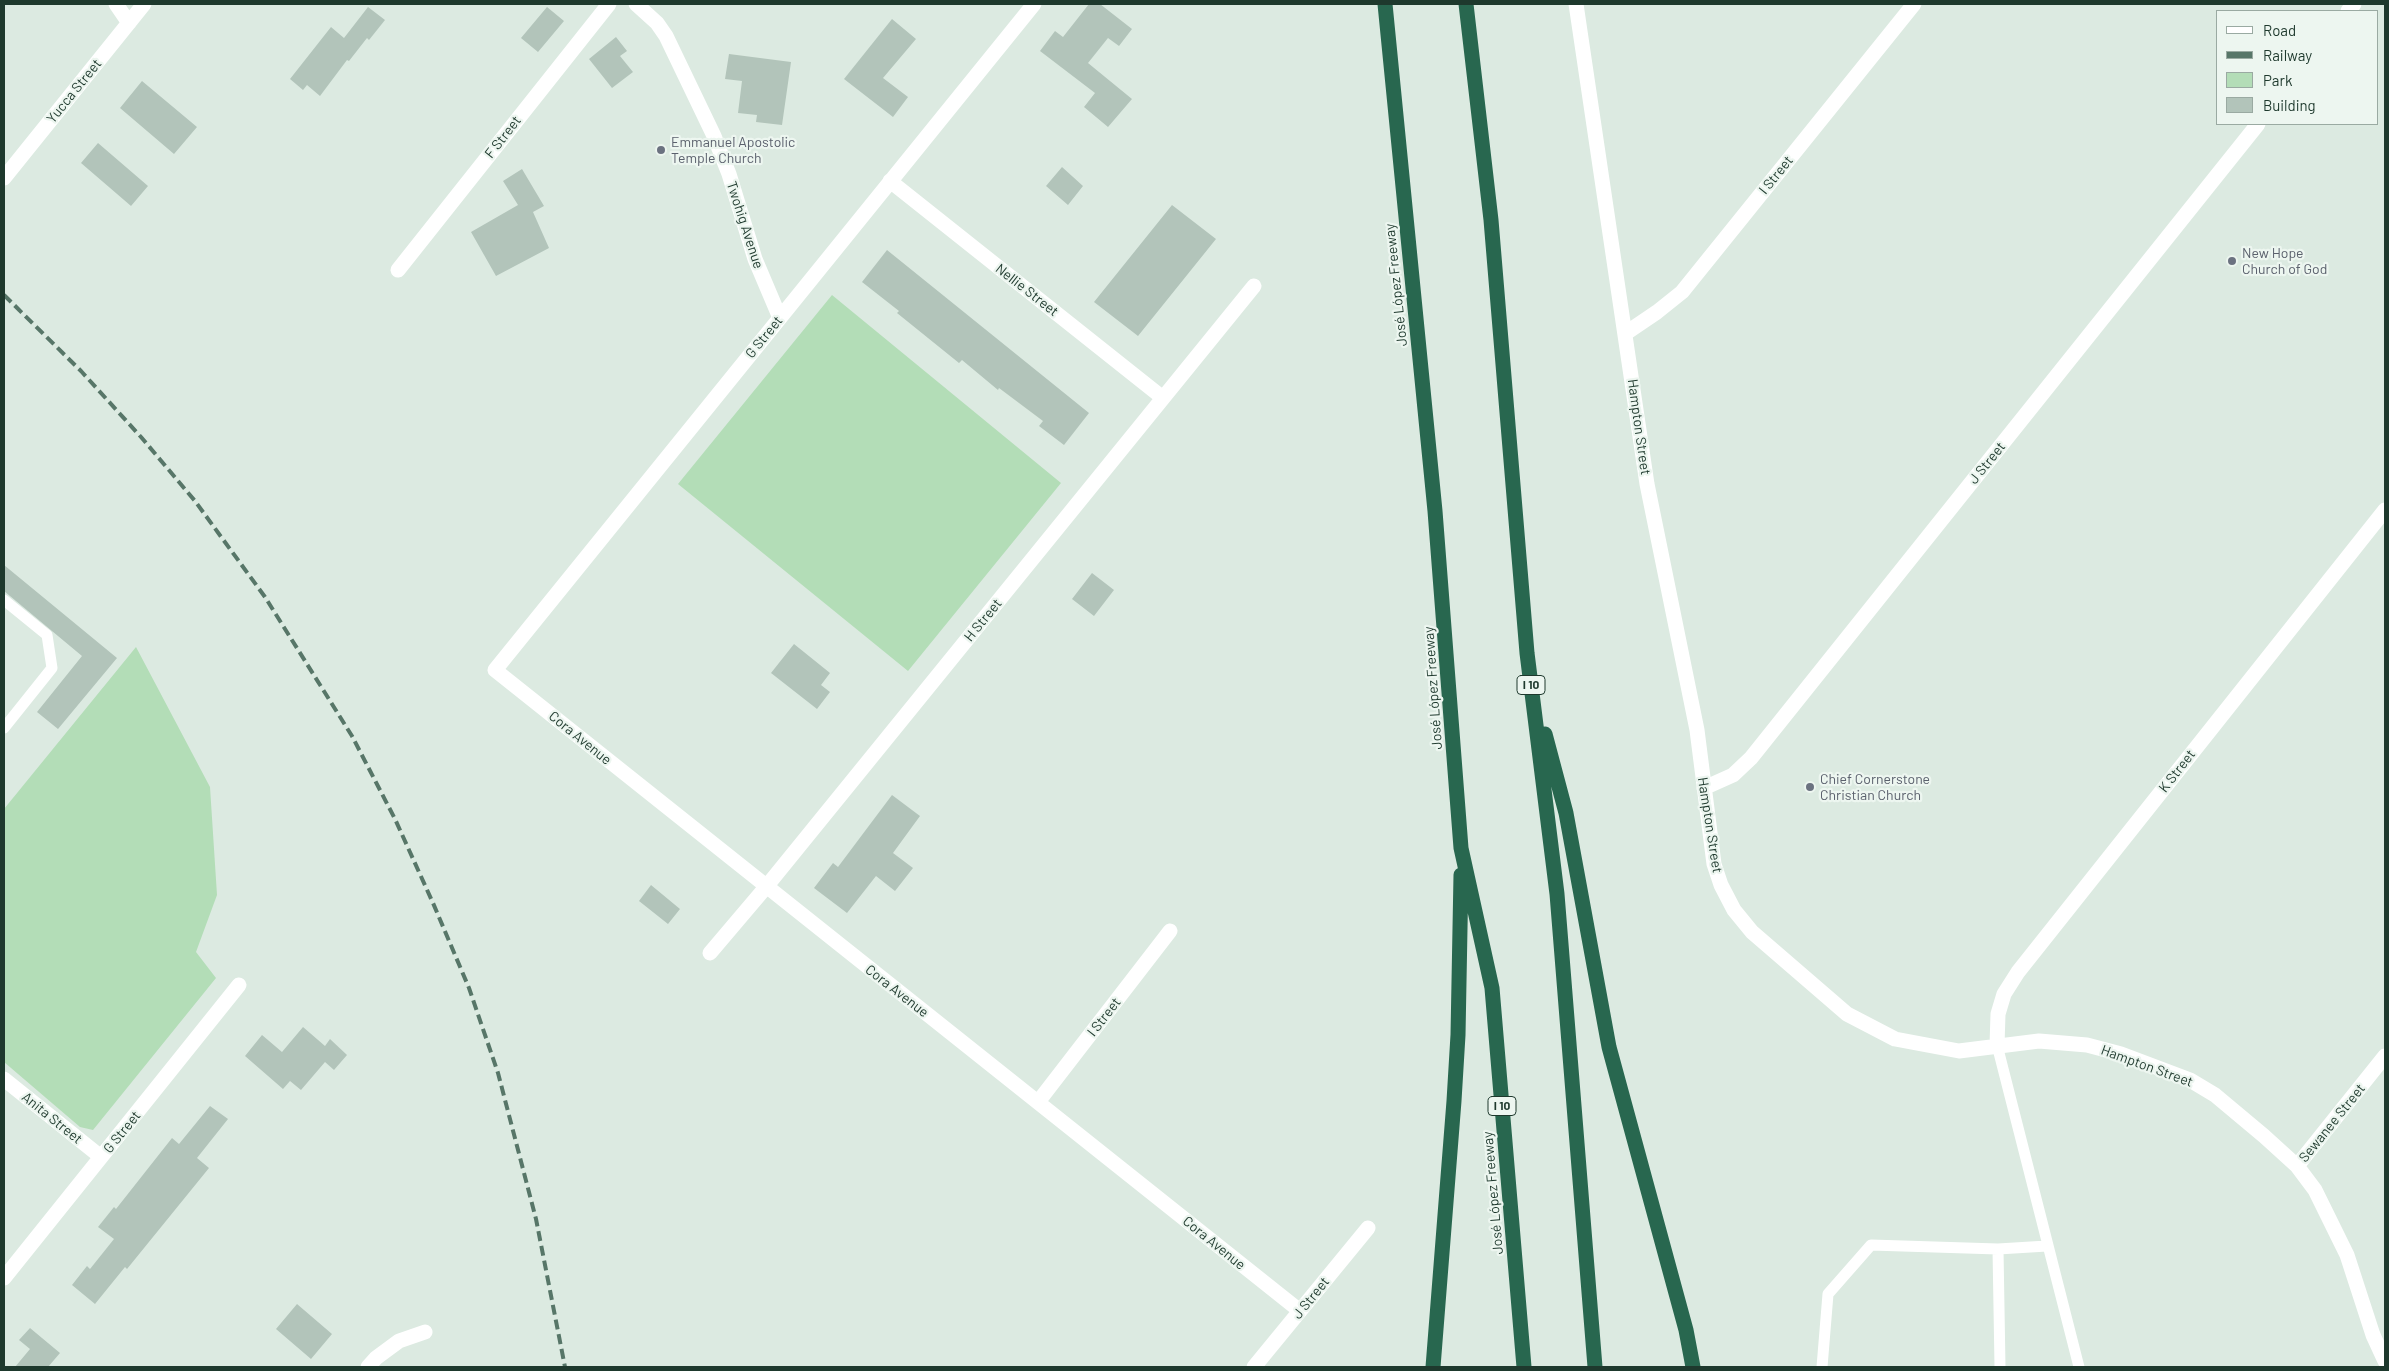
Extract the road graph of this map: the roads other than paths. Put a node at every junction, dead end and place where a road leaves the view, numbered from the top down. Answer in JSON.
{"nodes":[{"id":1,"x":116,"y":4,"type":"edge"},
{"id":2,"x":144,"y":4,"type":"edge"},
{"id":3,"x":609,"y":4,"type":"edge"},
{"id":4,"x":636,"y":4,"type":"edge"},
{"id":5,"x":1034,"y":4,"type":"edge"},
{"id":6,"x":1384,"y":4,"type":"edge"},
{"id":7,"x":1466,"y":4,"type":"edge"},
{"id":8,"x":1576,"y":4,"type":"edge"},
{"id":9,"x":1914,"y":4,"type":"edge"},
{"id":10,"x":129,"y":23,"type":"junction"},
{"id":11,"x":2257,"y":125,"type":"edge"},
{"id":12,"x":4,"y":178,"type":"edge"},
{"id":13,"x":890,"y":181,"type":"junction"},
{"id":14,"x":398,"y":270,"type":"dead end"},
{"id":15,"x":1254,"y":286,"type":"dead end"},
{"id":16,"x":780,"y":318,"type":"junction"},
{"id":17,"x":1626,"y":333,"type":"junction"},
{"id":18,"x":1163,"y":398,"type":"junction"},
{"id":19,"x":2385,"y":510,"type":"edge"},
{"id":20,"x":4,"y":600,"type":"edge"},
{"id":21,"x":494,"y":670,"type":"joint"},
{"id":22,"x":1530,"y":680,"type":"junction"},
{"id":23,"x":4,"y":728,"type":"edge"},
{"id":24,"x":1704,"y":788,"type":"junction"},
{"id":25,"x":1461,"y":848,"type":"junction"},
{"id":26,"x":766,"y":887,"type":"junction"},
{"id":27,"x":1170,"y":931,"type":"dead end"},
{"id":28,"x":710,"y":953,"type":"dead end"},
{"id":29,"x":240,"y":985,"type":"dead end"},
{"id":30,"x":1997,"y":1045,"type":"junction"},
{"id":31,"x":2385,"y":1056,"type":"edge"},
{"id":32,"x":4,"y":1079,"type":"edge"},
{"id":33,"x":1038,"y":1102,"type":"junction"},
{"id":34,"x":101,"y":1157,"type":"junction"},
{"id":35,"x":2297,"y":1166,"type":"junction"},
{"id":36,"x":1368,"y":1228,"type":"dead end"},
{"id":37,"x":2047,"y":1246,"type":"junction"},
{"id":38,"x":1998,"y":1249,"type":"junction"},
{"id":39,"x":4,"y":1278,"type":"edge"},
{"id":40,"x":1300,"y":1311,"type":"junction"},
{"id":41,"x":425,"y":1332,"type":"dead end"},
{"id":42,"x":2385,"y":1361,"type":"edge"},
{"id":43,"x":368,"y":1367,"type":"edge"},
{"id":44,"x":1254,"y":1367,"type":"edge"},
{"id":45,"x":1433,"y":1367,"type":"edge"},
{"id":46,"x":1524,"y":1367,"type":"edge"},
{"id":47,"x":1595,"y":1367,"type":"edge"},
{"id":48,"x":1693,"y":1367,"type":"edge"},
{"id":49,"x":1822,"y":1367,"type":"edge"},
{"id":50,"x":2000,"y":1367,"type":"edge"},
{"id":51,"x":2079,"y":1367,"type":"edge"}],
"edges":[{"from":1,"to":10,"type":"street"},
{"from":2,"to":10,"type":"street","name":"Yucca Street"},
{"from":3,"to":14,"type":"street","name":"F Street"},
{"from":4,"to":16,"type":"street","name":"Twohig Avenue"},
{"from":5,"to":13,"type":"street","name":"G Street"},
{"from":6,"to":25,"type":"highway","name":"José López Freeway","number":"I 10"},
{"from":7,"to":22,"type":"highway","number":"I 10"},
{"from":8,"to":17,"type":"street","name":"Hampton Street"},
{"from":9,"to":17,"type":"street","name":"I Street"},
{"from":10,"to":12,"type":"street","name":"Yucca Street"},
{"from":11,"to":24,"type":"street","name":"J Street"},
{"from":13,"to":16,"type":"street","name":"G Street"},
{"from":13,"to":18,"type":"street","name":"Nellie Street"},
{"from":15,"to":18,"type":"street","name":"H Street"},
{"from":16,"to":21,"type":"street","name":"G Street"},
{"from":17,"to":24,"type":"street","name":"Hampton Street"},
{"from":18,"to":26,"type":"street","name":"H Street"},
{"from":19,"to":30,"type":"street","name":"K Street"},
{"from":20,"to":23,"type":"lane"},
{"from":21,"to":26,"type":"street","name":"Cora Avenue"},
{"from":22,"to":47,"type":"highway","number":"I 10"},
{"from":22,"to":48,"type":"highway"},
{"from":24,"to":30,"type":"street","name":"Hampton Street"},
{"from":25,"to":45,"type":"highway"},
{"from":25,"to":46,"type":"highway","name":"José López Freeway","number":"I 10"},
{"from":26,"to":28,"type":"street","name":"H Street"},
{"from":26,"to":33,"type":"street","name":"Cora Avenue"},
{"from":27,"to":33,"type":"street","name":"I Street"},
{"from":29,"to":34,"type":"street","name":"G Street"},
{"from":30,"to":35,"type":"street","name":"Hampton Street"},
{"from":30,"to":37,"type":"lane"},
{"from":31,"to":35,"type":"street","name":"Sewanee Street"},
{"from":32,"to":34,"type":"street","name":"Anita Street"},
{"from":33,"to":40,"type":"street","name":"Cora Avenue"},
{"from":34,"to":39,"type":"street","name":"G Street"},
{"from":35,"to":42,"type":"street","name":"Hampton Street"},
{"from":36,"to":40,"type":"street","name":"J Street"},
{"from":37,"to":38,"type":"lane"},
{"from":37,"to":51,"type":"lane"},
{"from":38,"to":49,"type":"lane"},
{"from":38,"to":50,"type":"lane"},
{"from":40,"to":44,"type":"street","name":"J Street"},
{"from":41,"to":43,"type":"street"}]}
